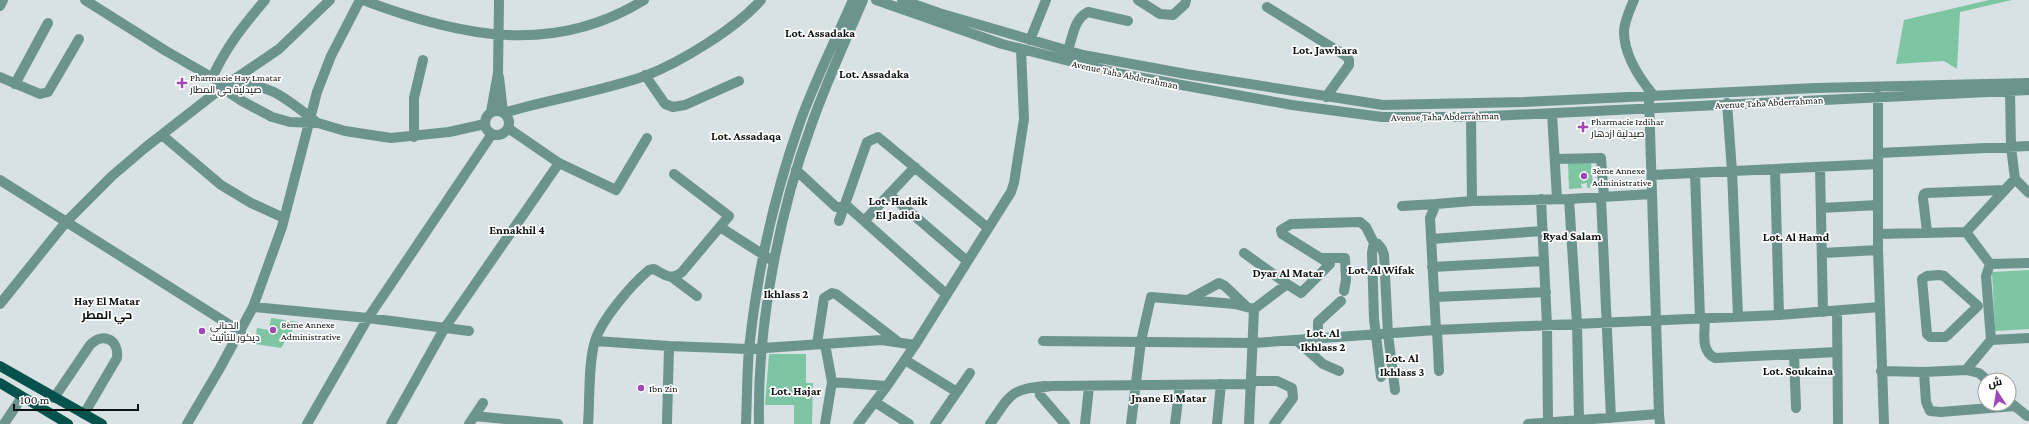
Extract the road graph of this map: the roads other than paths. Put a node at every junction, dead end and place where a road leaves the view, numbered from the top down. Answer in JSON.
{"nodes":[{"id":1,"x":3,"y":0,"type":"edge"},
{"id":2,"x":85,"y":0,"type":"edge"},
{"id":3,"x":265,"y":0,"type":"edge"},
{"id":4,"x":330,"y":0,"type":"edge"},
{"id":5,"x":361,"y":0,"type":"edge"},
{"id":6,"x":499,"y":0,"type":"edge"},
{"id":7,"x":644,"y":0,"type":"edge"},
{"id":8,"x":761,"y":0,"type":"edge"},
{"id":9,"x":853,"y":0,"type":"edge"},
{"id":10,"x":863,"y":0,"type":"edge"},
{"id":11,"x":876,"y":0,"type":"edge"},
{"id":12,"x":902,"y":0,"type":"edge"},
{"id":13,"x":1046,"y":0,"type":"edge"},
{"id":14,"x":1138,"y":0,"type":"edge"},
{"id":15,"x":1186,"y":0,"type":"edge"},
{"id":16,"x":1634,"y":0,"type":"edge"},
{"id":17,"x":0,"y":6,"type":"edge"},
{"id":18,"x":1267,"y":7,"type":"dead end"},
{"id":19,"x":1128,"y":21,"type":"dead end"},
{"id":20,"x":48,"y":23,"type":"dead end"},
{"id":21,"x":1006,"y":33,"type":"junction"},
{"id":22,"x":500,"y":35,"type":"junction"},
{"id":23,"x":78,"y":39,"type":"dead end"},
{"id":24,"x":1030,"y":40,"type":"junction"},
{"id":25,"x":1002,"y":44,"type":"junction"},
{"id":26,"x":1021,"y":50,"type":"junction"},
{"id":27,"x":1068,"y":50,"type":"junction"},
{"id":28,"x":423,"y":60,"type":"dead end"},
{"id":29,"x":498,"y":74,"type":"junction"},
{"id":30,"x":645,"y":75,"type":"junction"},
{"id":31,"x":0,"y":77,"type":"edge"},
{"id":32,"x":739,"y":81,"type":"dead end"},
{"id":33,"x":221,"y":82,"type":"junction"},
{"id":34,"x":2029,"y":83,"type":"edge"},
{"id":35,"x":15,"y":84,"type":"junction"},
{"id":36,"x":2029,"y":90,"type":"edge"},
{"id":37,"x":2010,"y":91,"type":"junction"},
{"id":38,"x":1326,"y":96,"type":"junction"},
{"id":39,"x":1651,"y":96,"type":"junction"},
{"id":40,"x":1878,"y":96,"type":"junction"},
{"id":41,"x":1727,"y":104,"type":"junction"},
{"id":42,"x":1649,"y":107,"type":"junction"},
{"id":43,"x":491,"y":112,"type":"junction"},
{"id":44,"x":504,"y":112,"type":"junction"},
{"id":45,"x":1552,"y":113,"type":"junction"},
{"id":46,"x":1471,"y":117,"type":"junction"},
{"id":47,"x":313,"y":121,"type":"junction"},
{"id":48,"x":485,"y":124,"type":"junction"},
{"id":49,"x":508,"y":128,"type":"junction"},
{"id":50,"x":492,"y":134,"type":"junction"},
{"id":51,"x":162,"y":135,"type":"junction"},
{"id":52,"x":414,"y":137,"type":"junction"},
{"id":53,"x":647,"y":138,"type":"dead end"},
{"id":54,"x":2029,"y":146,"type":"edge"},
{"id":55,"x":2011,"y":147,"type":"junction"},
{"id":56,"x":1879,"y":153,"type":"junction"},
{"id":57,"x":1555,"y":160,"type":"junction"},
{"id":58,"x":559,"y":163,"type":"junction"},
{"id":59,"x":1878,"y":164,"type":"junction"},
{"id":60,"x":915,"y":167,"type":"junction"},
{"id":61,"x":1820,"y":168,"type":"junction"},
{"id":62,"x":1774,"y":169,"type":"junction"},
{"id":63,"x":796,"y":170,"type":"junction"},
{"id":64,"x":1732,"y":171,"type":"junction"},
{"id":65,"x":1695,"y":173,"type":"junction"},
{"id":66,"x":674,"y":174,"type":"dead end"},
{"id":67,"x":1652,"y":175,"type":"junction"},
{"id":68,"x":2015,"y":179,"type":"junction"},
{"id":69,"x":0,"y":180,"type":"edge"},
{"id":70,"x":2004,"y":190,"type":"junction"},
{"id":71,"x":2028,"y":190,"type":"edge"},
{"id":72,"x":889,"y":194,"type":"junction"},
{"id":73,"x":1652,"y":194,"type":"junction"},
{"id":74,"x":1602,"y":198,"type":"junction"},
{"id":75,"x":1541,"y":199,"type":"junction"},
{"id":76,"x":1557,"y":199,"type":"junction"},
{"id":77,"x":1569,"y":199,"type":"junction"},
{"id":78,"x":1472,"y":201,"type":"junction"},
{"id":79,"x":1436,"y":204,"type":"junction"},
{"id":80,"x":1878,"y":205,"type":"junction"},
{"id":81,"x":845,"y":206,"type":"junction"},
{"id":82,"x":1402,"y":206,"type":"dead end"},
{"id":83,"x":1821,"y":208,"type":"junction"},
{"id":84,"x":284,"y":218,"type":"junction"},
{"id":85,"x":839,"y":221,"type":"dead end"},
{"id":86,"x":864,"y":221,"type":"junction"},
{"id":87,"x":66,"y":222,"type":"junction"},
{"id":88,"x":720,"y":227,"type":"junction"},
{"id":89,"x":988,"y":228,"type":"junction"},
{"id":90,"x":1543,"y":231,"type":"junction"},
{"id":91,"x":1927,"y":232,"type":"junction"},
{"id":92,"x":1966,"y":232,"type":"junction"},
{"id":93,"x":1879,"y":234,"type":"junction"},
{"id":94,"x":1431,"y":238,"type":"junction"},
{"id":95,"x":1375,"y":245,"type":"junction"},
{"id":96,"x":1878,"y":250,"type":"junction"},
{"id":97,"x":1244,"y":253,"type":"dead end"},
{"id":98,"x":1823,"y":253,"type":"junction"},
{"id":99,"x":764,"y":257,"type":"junction"},
{"id":100,"x":1322,"y":258,"type":"junction"},
{"id":101,"x":967,"y":260,"type":"junction"},
{"id":102,"x":1544,"y":261,"type":"junction"},
{"id":103,"x":775,"y":262,"type":"junction"},
{"id":104,"x":2029,"y":263,"type":"edge"},
{"id":105,"x":1990,"y":264,"type":"junction"},
{"id":106,"x":1432,"y":267,"type":"junction"},
{"id":107,"x":673,"y":278,"type":"junction"},
{"id":108,"x":1287,"y":284,"type":"junction"},
{"id":109,"x":1344,"y":291,"type":"dead end"},
{"id":110,"x":1546,"y":292,"type":"junction"},
{"id":111,"x":946,"y":294,"type":"junction"},
{"id":112,"x":697,"y":296,"type":"dead end"},
{"id":113,"x":1435,"y":297,"type":"junction"},
{"id":114,"x":1188,"y":300,"type":"junction"},
{"id":115,"x":1341,"y":301,"type":"dead end"},
{"id":116,"x":0,"y":304,"type":"edge"},
{"id":117,"x":1982,"y":305,"type":"junction"},
{"id":118,"x":253,"y":307,"type":"junction"},
{"id":119,"x":1250,"y":307,"type":"junction"},
{"id":120,"x":1880,"y":307,"type":"junction"},
{"id":121,"x":1837,"y":311,"type":"junction"},
{"id":122,"x":1822,"y":312,"type":"junction"},
{"id":123,"x":1779,"y":315,"type":"junction"},
{"id":124,"x":1738,"y":316,"type":"junction"},
{"id":125,"x":368,"y":318,"type":"junction"},
{"id":126,"x":1703,"y":318,"type":"junction"},
{"id":127,"x":1657,"y":320,"type":"junction"},
{"id":128,"x":1607,"y":322,"type":"junction"},
{"id":129,"x":1577,"y":324,"type":"junction"},
{"id":130,"x":1547,"y":325,"type":"junction"},
{"id":131,"x":444,"y":329,"type":"junction"},
{"id":132,"x":1436,"y":330,"type":"junction"},
{"id":133,"x":469,"y":331,"type":"dead end"},
{"id":134,"x":240,"y":332,"type":"junction"},
{"id":135,"x":1388,"y":334,"type":"junction"},
{"id":136,"x":1376,"y":335,"type":"junction"},
{"id":137,"x":2029,"y":338,"type":"edge"},
{"id":138,"x":1318,"y":339,"type":"junction"},
{"id":139,"x":1296,"y":340,"type":"junction"},
{"id":140,"x":1991,"y":340,"type":"junction"},
{"id":141,"x":595,"y":341,"type":"junction"},
{"id":142,"x":897,"y":341,"type":"junction"},
{"id":143,"x":1141,"y":341,"type":"junction"},
{"id":144,"x":1043,"y":342,"type":"dead end"},
{"id":145,"x":1254,"y":343,"type":"junction"},
{"id":146,"x":821,"y":344,"type":"junction"},
{"id":147,"x":915,"y":345,"type":"junction"},
{"id":148,"x":669,"y":346,"type":"junction"},
{"id":149,"x":749,"y":349,"type":"junction"},
{"id":150,"x":763,"y":349,"type":"junction"},
{"id":151,"x":1837,"y":352,"type":"junction"},
{"id":152,"x":1794,"y":354,"type":"junction"},
{"id":153,"x":905,"y":360,"type":"junction"},
{"id":154,"x":0,"y":366,"type":"edge"},
{"id":155,"x":1966,"y":370,"type":"junction"},
{"id":156,"x":1339,"y":371,"type":"dead end"},
{"id":157,"x":1439,"y":371,"type":"dead end"},
{"id":158,"x":1881,"y":371,"type":"junction"},
{"id":159,"x":1924,"y":372,"type":"junction"},
{"id":160,"x":970,"y":373,"type":"dead end"},
{"id":161,"x":1977,"y":373,"type":"edge"},
{"id":162,"x":1381,"y":377,"type":"dead end"},
{"id":163,"x":832,"y":382,"type":"junction"},
{"id":164,"x":1252,"y":382,"type":"junction"},
{"id":165,"x":0,"y":383,"type":"edge"},
{"id":166,"x":1221,"y":384,"type":"junction"},
{"id":167,"x":1180,"y":385,"type":"junction"},
{"id":168,"x":887,"y":386,"type":"junction"},
{"id":169,"x":1045,"y":386,"type":"junction"},
{"id":170,"x":1135,"y":386,"type":"junction"},
{"id":171,"x":1089,"y":387,"type":"junction"},
{"id":172,"x":1395,"y":390,"type":"dead end"},
{"id":173,"x":957,"y":392,"type":"junction"},
{"id":174,"x":22,"y":396,"type":"junction"},
{"id":175,"x":54,"y":398,"type":"junction"},
{"id":176,"x":875,"y":402,"type":"junction"},
{"id":177,"x":483,"y":403,"type":"dead end"},
{"id":178,"x":1977,"y":407,"type":"edge"},
{"id":179,"x":1796,"y":408,"type":"dead end"},
{"id":180,"x":2017,"y":408,"type":"edge"},
{"id":181,"x":84,"y":414,"type":"junction"},
{"id":182,"x":1611,"y":418,"type":"junction"},
{"id":183,"x":2027,"y":418,"type":"edge"},
{"id":184,"x":1659,"y":419,"type":"edge"},
{"id":185,"x":472,"y":420,"type":"edge"},
{"id":186,"x":1579,"y":420,"type":"junction"},
{"id":187,"x":1548,"y":422,"type":"junction"},
{"id":188,"x":4,"y":424,"type":"edge"},
{"id":189,"x":68,"y":424,"type":"edge"},
{"id":190,"x":102,"y":424,"type":"edge"},
{"id":191,"x":187,"y":424,"type":"edge"},
{"id":192,"x":307,"y":424,"type":"edge"},
{"id":193,"x":391,"y":424,"type":"edge"},
{"id":194,"x":558,"y":424,"type":"edge"},
{"id":195,"x":588,"y":424,"type":"edge"},
{"id":196,"x":668,"y":424,"type":"edge"},
{"id":197,"x":746,"y":424,"type":"edge"},
{"id":198,"x":759,"y":424,"type":"edge"},
{"id":199,"x":825,"y":424,"type":"edge"},
{"id":200,"x":858,"y":424,"type":"edge"},
{"id":201,"x":909,"y":424,"type":"edge"},
{"id":202,"x":935,"y":424,"type":"edge"},
{"id":203,"x":990,"y":424,"type":"edge"},
{"id":204,"x":1065,"y":424,"type":"edge"},
{"id":205,"x":1085,"y":424,"type":"edge"},
{"id":206,"x":1131,"y":424,"type":"edge"},
{"id":207,"x":1175,"y":424,"type":"edge"},
{"id":208,"x":1217,"y":424,"type":"edge"},
{"id":209,"x":1249,"y":424,"type":"edge"},
{"id":210,"x":1274,"y":424,"type":"edge"},
{"id":211,"x":1528,"y":424,"type":"edge"},
{"id":212,"x":1838,"y":424,"type":"edge"},
{"id":213,"x":1884,"y":424,"type":"edge"}],
"edges":[{"from":1,"to":17,"type":"street"},
{"from":2,"to":33,"type":"street"},
{"from":3,"to":33,"type":"street"},
{"from":4,"to":33,"type":"street"},
{"from":5,"to":22,"type":"street"},
{"from":5,"to":47,"type":"street"},
{"from":6,"to":22,"type":"street"},
{"from":7,"to":22,"type":"street"},
{"from":8,"to":30,"type":"street"},
{"from":9,"to":99,"type":"street"},
{"from":10,"to":63,"type":"street"},
{"from":11,"to":25,"type":"street","name":"Avenue Taha Abderrahman"},
{"from":12,"to":21,"type":"street","name":"Avenue Taha Abderrahman"},
{"from":13,"to":24,"type":"street"},
{"from":14,"to":15,"type":"street"},
{"from":16,"to":39,"type":"street"},
{"from":18,"to":38,"type":"street"},
{"from":19,"to":27,"type":"street"},
{"from":20,"to":35,"type":"street"},
{"from":21,"to":24,"type":"street","name":"Avenue Taha Abderrahman"},
{"from":21,"to":25,"type":"street"},
{"from":22,"to":29,"type":"street"},
{"from":23,"to":35,"type":"street"},
{"from":24,"to":27,"type":"street","name":"Avenue Taha Abderrahman"},
{"from":25,"to":26,"type":"street","name":"Avenue Taha Abderrahman"},
{"from":26,"to":46,"type":"street","name":"Avenue Taha Abderrahman"},
{"from":26,"to":89,"type":"street"},
{"from":27,"to":38,"type":"street","name":"Avenue Taha Abderrahman"},
{"from":28,"to":52,"type":"street"},
{"from":29,"to":43,"type":"street"},
{"from":29,"to":44,"type":"street"},
{"from":30,"to":32,"type":"street"},
{"from":30,"to":44,"type":"street"},
{"from":31,"to":35,"type":"street"},
{"from":33,"to":47,"type":"street"},
{"from":33,"to":47,"type":"street"},
{"from":33,"to":51,"type":"street"},
{"from":34,"to":39,"type":"street","name":"Avenue Taha Abderrahman"},
{"from":36,"to":37,"type":"street","name":"Avenue Taha Abderrahman"},
{"from":37,"to":40,"type":"street","name":"Avenue Taha Abderrahman"},
{"from":37,"to":55,"type":"street"},
{"from":38,"to":39,"type":"street","name":"Avenue Taha Abderrahman"},
{"from":39,"to":42,"type":"street"},
{"from":40,"to":41,"type":"street","name":"Avenue Taha Abderrahman"},
{"from":40,"to":56,"type":"street"},
{"from":41,"to":42,"type":"street","name":"Avenue Taha Abderrahman"},
{"from":41,"to":64,"type":"street"},
{"from":42,"to":45,"type":"street","name":"Avenue Taha Abderrahman"},
{"from":42,"to":67,"type":"street"},
{"from":43,"to":44,"type":"street"},
{"from":43,"to":48,"type":"street"},
{"from":44,"to":49,"type":"street"},
{"from":45,"to":46,"type":"street","name":"Avenue Taha Abderrahman"},
{"from":45,"to":57,"type":"street"},
{"from":46,"to":78,"type":"street"},
{"from":47,"to":52,"type":"street"},
{"from":47,"to":84,"type":"street"},
{"from":48,"to":50,"type":"street"},
{"from":48,"to":52,"type":"street"},
{"from":49,"to":50,"type":"street"},
{"from":49,"to":58,"type":"street"},
{"from":50,"to":125,"type":"street"},
{"from":51,"to":84,"type":"street"},
{"from":51,"to":87,"type":"street"},
{"from":53,"to":58,"type":"street"},
{"from":54,"to":55,"type":"street"},
{"from":55,"to":56,"type":"street"},
{"from":55,"to":68,"type":"street"},
{"from":56,"to":59,"type":"street"},
{"from":57,"to":74,"type":"street"},
{"from":57,"to":76,"type":"street"},
{"from":58,"to":131,"type":"street"},
{"from":59,"to":61,"type":"street"},
{"from":59,"to":80,"type":"street"},
{"from":60,"to":72,"type":"street"},
{"from":60,"to":81,"type":"street"},
{"from":60,"to":89,"type":"street"},
{"from":61,"to":62,"type":"street"},
{"from":61,"to":83,"type":"street"},
{"from":62,"to":64,"type":"street"},
{"from":62,"to":123,"type":"street"},
{"from":63,"to":81,"type":"street"},
{"from":63,"to":103,"type":"street"},
{"from":64,"to":65,"type":"street"},
{"from":64,"to":124,"type":"street"},
{"from":65,"to":67,"type":"street"},
{"from":65,"to":126,"type":"street"},
{"from":66,"to":88,"type":"street"},
{"from":67,"to":73,"type":"street"},
{"from":68,"to":70,"type":"street"},
{"from":68,"to":71,"type":"street"},
{"from":69,"to":87,"type":"street"},
{"from":70,"to":91,"type":"street"},
{"from":70,"to":92,"type":"street"},
{"from":72,"to":86,"type":"street"},
{"from":72,"to":101,"type":"street"},
{"from":73,"to":74,"type":"street"},
{"from":73,"to":127,"type":"street"},
{"from":74,"to":77,"type":"street"},
{"from":74,"to":128,"type":"street"},
{"from":75,"to":76,"type":"street"},
{"from":75,"to":78,"type":"street"},
{"from":75,"to":90,"type":"street"},
{"from":76,"to":77,"type":"street"},
{"from":77,"to":129,"type":"street"},
{"from":78,"to":79,"type":"street"},
{"from":79,"to":82,"type":"street"},
{"from":79,"to":94,"type":"street"},
{"from":80,"to":83,"type":"street"},
{"from":80,"to":93,"type":"street"},
{"from":81,"to":85,"type":"street"},
{"from":81,"to":86,"type":"street"},
{"from":83,"to":98,"type":"street"},
{"from":84,"to":118,"type":"street"},
{"from":86,"to":111,"type":"street"},
{"from":87,"to":116,"type":"street"},
{"from":87,"to":134,"type":"street"},
{"from":88,"to":99,"type":"street"},
{"from":88,"to":107,"type":"street"},
{"from":89,"to":101,"type":"street"},
{"from":90,"to":94,"type":"street"},
{"from":90,"to":102,"type":"street"},
{"from":91,"to":92,"type":"street"},
{"from":91,"to":93,"type":"street"},
{"from":92,"to":105,"type":"street"},
{"from":93,"to":96,"type":"street"},
{"from":94,"to":106,"type":"street"},
{"from":95,"to":100,"type":"street"},
{"from":95,"to":135,"type":"street"},
{"from":95,"to":136,"type":"street"},
{"from":96,"to":98,"type":"street"},
{"from":96,"to":120,"type":"street"},
{"from":97,"to":108,"type":"street"},
{"from":98,"to":122,"type":"street"},
{"from":99,"to":103,"type":"street"},
{"from":99,"to":149,"type":"street"},
{"from":100,"to":108,"type":"street"},
{"from":100,"to":109,"type":"street"},
{"from":101,"to":111,"type":"street"},
{"from":102,"to":106,"type":"street"},
{"from":102,"to":110,"type":"street"},
{"from":103,"to":150,"type":"street"},
{"from":104,"to":105,"type":"street"},
{"from":105,"to":117,"type":"street"},
{"from":106,"to":113,"type":"street"},
{"from":107,"to":112,"type":"street"},
{"from":107,"to":141,"type":"street"},
{"from":108,"to":119,"type":"street"},
{"from":110,"to":113,"type":"street"},
{"from":110,"to":130,"type":"street"},
{"from":111,"to":147,"type":"street"},
{"from":113,"to":132,"type":"street"},
{"from":114,"to":119,"type":"street"},
{"from":114,"to":119,"type":"street"},
{"from":114,"to":143,"type":"street"},
{"from":115,"to":138,"type":"street"},
{"from":117,"to":117,"type":"street"},
{"from":117,"to":140,"type":"street"},
{"from":118,"to":125,"type":"street"},
{"from":118,"to":134,"type":"street"},
{"from":119,"to":145,"type":"street"},
{"from":120,"to":121,"type":"street"},
{"from":120,"to":158,"type":"street"},
{"from":121,"to":122,"type":"street"},
{"from":121,"to":151,"type":"street"},
{"from":122,"to":123,"type":"street"},
{"from":123,"to":124,"type":"street"},
{"from":124,"to":126,"type":"street"},
{"from":125,"to":131,"type":"street"},
{"from":125,"to":192,"type":"street"},
{"from":126,"to":127,"type":"street"},
{"from":126,"to":152,"type":"street"},
{"from":127,"to":128,"type":"street"},
{"from":127,"to":184,"type":"street"},
{"from":128,"to":129,"type":"street"},
{"from":128,"to":182,"type":"street"},
{"from":129,"to":130,"type":"street"},
{"from":129,"to":186,"type":"street"},
{"from":130,"to":132,"type":"street"},
{"from":130,"to":187,"type":"street"},
{"from":131,"to":133,"type":"street"},
{"from":131,"to":193,"type":"street"},
{"from":132,"to":135,"type":"street"},
{"from":132,"to":157,"type":"street"},
{"from":134,"to":191,"type":"street"},
{"from":135,"to":136,"type":"street"},
{"from":135,"to":172,"type":"street"},
{"from":136,"to":138,"type":"street"},
{"from":136,"to":162,"type":"street"},
{"from":137,"to":140,"type":"street"},
{"from":138,"to":139,"type":"street"},
{"from":139,"to":145,"type":"street"},
{"from":139,"to":156,"type":"street"},
{"from":140,"to":155,"type":"street"},
{"from":141,"to":148,"type":"street"},
{"from":141,"to":195,"type":"street"},
{"from":142,"to":146,"type":"street"},
{"from":142,"to":146,"type":"street"},
{"from":142,"to":147,"type":"street"},
{"from":143,"to":144,"type":"street"},
{"from":143,"to":145,"type":"street"},
{"from":143,"to":170,"type":"street"},
{"from":145,"to":164,"type":"street"},
{"from":146,"to":150,"type":"street"},
{"from":146,"to":163,"type":"street"},
{"from":147,"to":153,"type":"street"},
{"from":148,"to":149,"type":"street"},
{"from":148,"to":196,"type":"street"},
{"from":149,"to":150,"type":"street"},
{"from":149,"to":197,"type":"street"},
{"from":150,"to":198,"type":"street"},
{"from":151,"to":152,"type":"street"},
{"from":151,"to":212,"type":"street"},
{"from":152,"to":179,"type":"street"},
{"from":153,"to":168,"type":"street"},
{"from":153,"to":173,"type":"street"},
{"from":154,"to":175,"type":"main road"},
{"from":155,"to":159,"type":"street"},
{"from":155,"to":161,"type":"street"},
{"from":158,"to":159,"type":"street"},
{"from":158,"to":213,"type":"street"},
{"from":159,"to":178,"type":"street"},
{"from":160,"to":173,"type":"street"},
{"from":163,"to":168,"type":"street"},
{"from":163,"to":199,"type":"street"},
{"from":164,"to":166,"type":"street"},
{"from":164,"to":209,"type":"street"},
{"from":164,"to":210,"type":"street"},
{"from":165,"to":174,"type":"main road"},
{"from":166,"to":167,"type":"street"},
{"from":166,"to":208,"type":"street"},
{"from":167,"to":170,"type":"street"},
{"from":167,"to":207,"type":"street"},
{"from":168,"to":176,"type":"street"},
{"from":169,"to":171,"type":"street"},
{"from":169,"to":203,"type":"street"},
{"from":169,"to":204,"type":"street"},
{"from":170,"to":171,"type":"street"},
{"from":170,"to":206,"type":"street"},
{"from":171,"to":205,"type":"street"},
{"from":173,"to":202,"type":"street"},
{"from":174,"to":188,"type":"street"},
{"from":174,"to":189,"type":"main road"},
{"from":175,"to":181,"type":"main road"},
{"from":175,"to":181,"type":"street"},
{"from":176,"to":200,"type":"street"},
{"from":176,"to":201,"type":"street"},
{"from":177,"to":185,"type":"street"},
{"from":180,"to":183,"type":"street"},
{"from":181,"to":190,"type":"main road"},
{"from":182,"to":184,"type":"street"},
{"from":182,"to":186,"type":"street"},
{"from":185,"to":194,"type":"street"},
{"from":186,"to":187,"type":"street"},
{"from":187,"to":211,"type":"street"}]}
